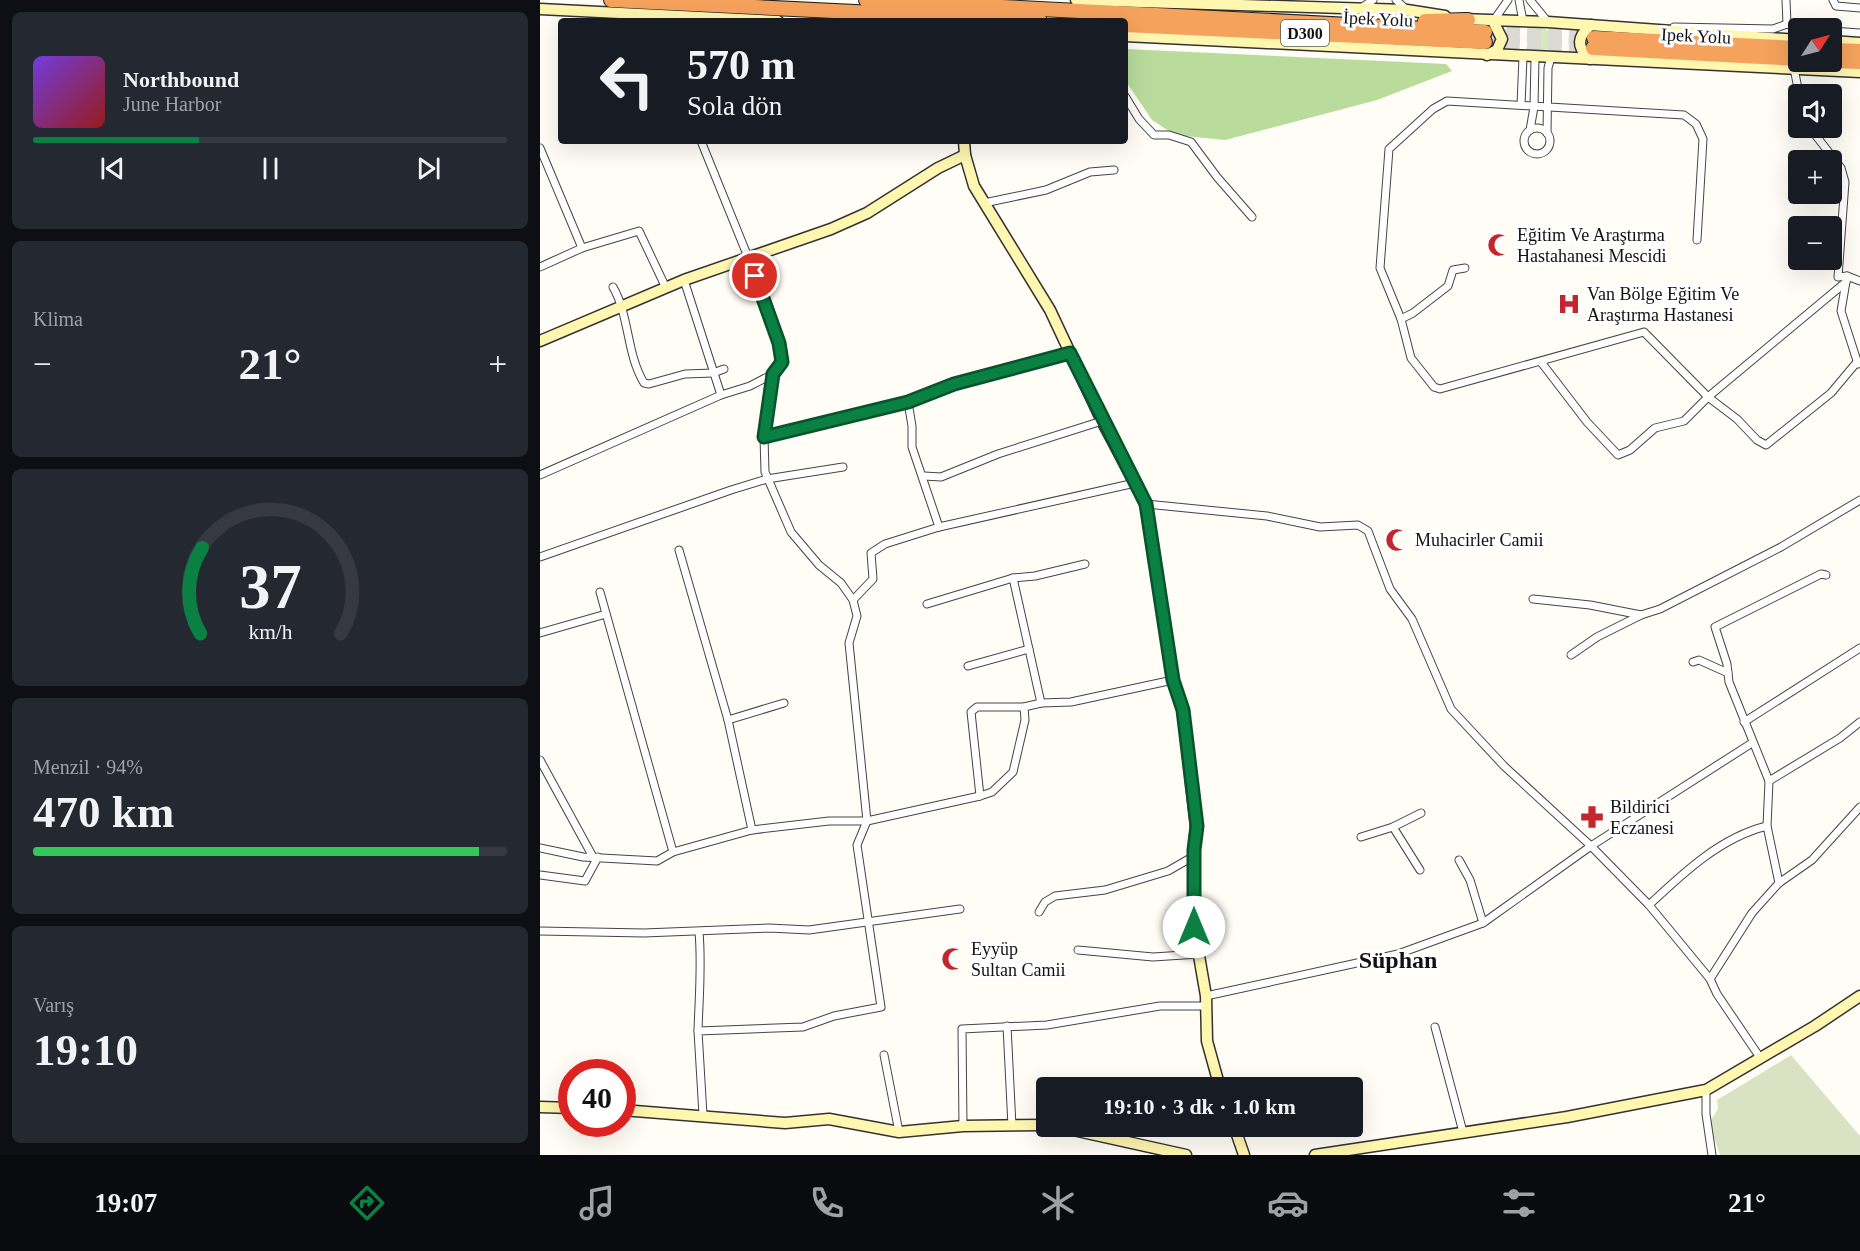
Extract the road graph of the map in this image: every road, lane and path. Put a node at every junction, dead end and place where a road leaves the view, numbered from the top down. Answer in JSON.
{"nodes":[{"id":1,"x":611,"y":0,"type":"edge"},
{"id":2,"x":866,"y":0,"type":"edge"},
{"id":3,"x":1076,"y":0,"type":"edge"},
{"id":4,"x":1372,"y":0,"type":"edge"},
{"id":5,"x":1396,"y":0,"type":"edge"},
{"id":6,"x":1508,"y":0,"type":"edge"},
{"id":7,"x":1519,"y":0,"type":"edge"},
{"id":8,"x":1530,"y":0,"type":"edge"},
{"id":9,"x":1786,"y":0,"type":"edge"},
{"id":10,"x":1833,"y":0,"type":"edge"},
{"id":11,"x":1360,"y":8,"type":"junction"},
{"id":12,"x":1860,"y":8,"type":"edge"},
{"id":13,"x":540,"y":9,"type":"edge"},
{"id":14,"x":1407,"y":10,"type":"junction"},
{"id":15,"x":1138,"y":13,"type":"junction"},
{"id":16,"x":655,"y":18,"type":"edge"},
{"id":17,"x":979,"y":18,"type":"edge"},
{"id":18,"x":1468,"y":20,"type":"junction"},
{"id":19,"x":1493,"y":21,"type":"junction"},
{"id":20,"x":1523,"y":21,"type":"junction"},
{"id":21,"x":1548,"y":22,"type":"junction"},
{"id":22,"x":1787,"y":24,"type":"joint"},
{"id":23,"x":1128,"y":25,"type":"edge"},
{"id":24,"x":1647,"y":28,"type":"junction"},
{"id":25,"x":1842,"y":32,"type":"edge"},
{"id":26,"x":1860,"y":33,"type":"edge"},
{"id":27,"x":1128,"y":36,"type":"edge"},
{"id":28,"x":1788,"y":39,"type":"edge"},
{"id":29,"x":1842,"y":42,"type":"edge"},
{"id":30,"x":1486,"y":43,"type":"junction"},
{"id":31,"x":1592,"y":43,"type":"junction"},
{"id":32,"x":1860,"y":43,"type":"edge"},
{"id":33,"x":1788,"y":48,"type":"edge"},
{"id":34,"x":1842,"y":50,"type":"edge"},
{"id":35,"x":1860,"y":51,"type":"edge"},
{"id":36,"x":1551,"y":57,"type":"junction"},
{"id":37,"x":1529,"y":58,"type":"junction"},
{"id":38,"x":1842,"y":61,"type":"edge"},
{"id":39,"x":1860,"y":62,"type":"edge"},
{"id":40,"x":1788,"y":63,"type":"edge"},
{"id":41,"x":1842,"y":70,"type":"edge"},
{"id":42,"x":1860,"y":72,"type":"edge"},
{"id":43,"x":1128,"y":101,"type":"edge"},
{"id":44,"x":1521,"y":105,"type":"junction"},
{"id":45,"x":1534,"y":107,"type":"junction"},
{"id":46,"x":1546,"y":107,"type":"junction"},
{"id":47,"x":1530,"y":130,"type":"junction"},
{"id":48,"x":1547,"y":133,"type":"junction"},
{"id":49,"x":1818,"y":138,"type":"edge"},
{"id":50,"x":702,"y":144,"type":"edge"},
{"id":51,"x":964,"y":144,"type":"edge"},
{"id":52,"x":540,"y":148,"type":"edge"},
{"id":53,"x":965,"y":155,"type":"junction"},
{"id":54,"x":548,"y":168,"type":"junction"},
{"id":55,"x":1113,"y":170,"type":"dead end"},
{"id":56,"x":540,"y":171,"type":"edge"},
{"id":57,"x":984,"y":203,"type":"junction"},
{"id":58,"x":1252,"y":217,"type":"dead end"},
{"id":59,"x":1697,"y":240,"type":"dead end"},
{"id":60,"x":582,"y":248,"type":"junction"},
{"id":61,"x":748,"y":259,"type":"junction"},
{"id":62,"x":540,"y":267,"type":"edge"},
{"id":63,"x":1465,"y":268,"type":"dead end"},
{"id":64,"x":1847,"y":279,"type":"junction"},
{"id":65,"x":684,"y":280,"type":"junction"},
{"id":66,"x":1860,"y":281,"type":"edge"},
{"id":67,"x":614,"y":287,"type":"dead end"},
{"id":68,"x":666,"y":288,"type":"junction"},
{"id":69,"x":623,"y":304,"type":"junction"},
{"id":70,"x":1401,"y":319,"type":"junction"},
{"id":71,"x":540,"y":341,"type":"edge"},
{"id":72,"x":1070,"y":353,"type":"junction"},
{"id":73,"x":1541,"y":362,"type":"junction"},
{"id":74,"x":1858,"y":364,"type":"edge"},
{"id":75,"x":723,"y":369,"type":"dead end"},
{"id":76,"x":713,"y":372,"type":"junction"},
{"id":77,"x":773,"y":374,"type":"junction"},
{"id":78,"x":721,"y":395,"type":"junction"},
{"id":79,"x":1708,"y":397,"type":"junction"},
{"id":80,"x":908,"y":402,"type":"junction"},
{"id":81,"x":1102,"y":421,"type":"junction"},
{"id":82,"x":764,"y":437,"type":"junction"},
{"id":83,"x":843,"y":467,"type":"dead end"},
{"id":84,"x":540,"y":475,"type":"edge"},
{"id":85,"x":924,"y":477,"type":"junction"},
{"id":86,"x":767,"y":479,"type":"junction"},
{"id":87,"x":1135,"y":483,"type":"junction"},
{"id":88,"x":1860,"y":500,"type":"edge"},
{"id":89,"x":1146,"y":504,"type":"junction"},
{"id":90,"x":939,"y":527,"type":"junction"},
{"id":91,"x":679,"y":550,"type":"dead end"},
{"id":92,"x":540,"y":557,"type":"edge"},
{"id":93,"x":1085,"y":564,"type":"dead end"},
{"id":94,"x":1826,"y":575,"type":"dead end"},
{"id":95,"x":1013,"y":578,"type":"junction"},
{"id":96,"x":600,"y":592,"type":"dead end"},
{"id":97,"x":1533,"y":599,"type":"dead end"},
{"id":98,"x":853,"y":600,"type":"junction"},
{"id":99,"x":927,"y":604,"type":"dead end"},
{"id":100,"x":606,"y":614,"type":"junction"},
{"id":101,"x":1641,"y":615,"type":"junction"},
{"id":102,"x":540,"y":633,"type":"edge"},
{"id":103,"x":1860,"y":648,"type":"edge"},
{"id":104,"x":1029,"y":650,"type":"junction"},
{"id":105,"x":1571,"y":655,"type":"dead end"},
{"id":106,"x":1693,"y":663,"type":"dead end"},
{"id":107,"x":968,"y":666,"type":"dead end"},
{"id":108,"x":1728,"y":673,"type":"junction"},
{"id":109,"x":1173,"y":680,"type":"junction"},
{"id":110,"x":784,"y":703,"type":"dead end"},
{"id":111,"x":1041,"y":703,"type":"junction"},
{"id":112,"x":1024,"y":707,"type":"junction"},
{"id":113,"x":728,"y":720,"type":"junction"},
{"id":114,"x":1744,"y":722,"type":"junction"},
{"id":115,"x":1860,"y":722,"type":"edge"},
{"id":116,"x":1752,"y":742,"type":"junction"},
{"id":117,"x":540,"y":760,"type":"edge"},
{"id":118,"x":1769,"y":781,"type":"junction"},
{"id":119,"x":980,"y":796,"type":"junction"},
{"id":120,"x":1860,"y":807,"type":"edge"},
{"id":121,"x":1421,"y":813,"type":"dead end"},
{"id":122,"x":867,"y":821,"type":"junction"},
{"id":123,"x":1767,"y":826,"type":"junction"},
{"id":124,"x":1393,"y":827,"type":"junction"},
{"id":125,"x":752,"y":830,"type":"junction"},
{"id":126,"x":1361,"y":837,"type":"dead end"},
{"id":127,"x":1591,"y":846,"type":"junction"},
{"id":128,"x":540,"y":848,"type":"edge"},
{"id":129,"x":673,"y":852,"type":"junction"},
{"id":130,"x":1194,"y":856,"type":"junction"},
{"id":131,"x":596,"y":857,"type":"junction"},
{"id":132,"x":1459,"y":860,"type":"dead end"},
{"id":133,"x":1420,"y":870,"type":"dead end"},
{"id":134,"x":540,"y":875,"type":"edge"},
{"id":135,"x":1779,"y":883,"type":"junction"},
{"id":136,"x":1649,"y":905,"type":"junction"},
{"id":137,"x":960,"y":909,"type":"dead end"},
{"id":138,"x":1039,"y":912,"type":"dead end"},
{"id":139,"x":867,"y":921,"type":"junction"},
{"id":140,"x":1483,"y":923,"type":"junction"},
{"id":141,"x":540,"y":931,"type":"edge"},
{"id":142,"x":699,"y":932,"type":"junction"},
{"id":143,"x":1078,"y":950,"type":"dead end"},
{"id":144,"x":1198,"y":954,"type":"junction"},
{"id":145,"x":1710,"y":979,"type":"junction"},
{"id":146,"x":1860,"y":996,"type":"edge"},
{"id":147,"x":1205,"y":1001,"type":"junction"},
{"id":148,"x":1007,"y":1026,"type":"junction"},
{"id":149,"x":1435,"y":1027,"type":"dead end"},
{"id":150,"x":698,"y":1031,"type":"junction"},
{"id":151,"x":884,"y":1055,"type":"dead end"},
{"id":152,"x":1761,"y":1059,"type":"junction"},
{"id":153,"x":1217,"y":1077,"type":"edge"},
{"id":154,"x":1706,"y":1090,"type":"junction"},
{"id":155,"x":540,"y":1107,"type":"edge"},
{"id":156,"x":558,"y":1108,"type":"edge"},
{"id":157,"x":636,"y":1111,"type":"edge"},
{"id":158,"x":703,"y":1115,"type":"junction"},
{"id":159,"x":1036,"y":1125,"type":"edge"},
{"id":160,"x":963,"y":1126,"type":"junction"},
{"id":161,"x":1012,"y":1126,"type":"junction"},
{"id":162,"x":899,"y":1132,"type":"junction"},
{"id":163,"x":1463,"y":1132,"type":"junction"},
{"id":164,"x":1105,"y":1137,"type":"edge"},
{"id":165,"x":1238,"y":1137,"type":"edge"},
{"id":166,"x":1186,"y":1155,"type":"edge"},
{"id":167,"x":1244,"y":1155,"type":"edge"},
{"id":168,"x":1315,"y":1155,"type":"edge"},
{"id":169,"x":1712,"y":1155,"type":"edge"}],
"edges":[{"from":1,"to":17,"type":"highway"},
{"from":2,"to":15,"type":"highway","name":"İpek Yolu","number":"D300"},
{"from":3,"to":11,"type":"street"},
{"from":4,"to":11,"type":"street"},
{"from":5,"to":14,"type":"street"},
{"from":6,"to":19,"type":"street"},
{"from":7,"to":20,"type":"street"},
{"from":8,"to":21,"type":"street"},
{"from":9,"to":22,"type":"street"},
{"from":10,"to":12,"type":"street"},
{"from":11,"to":14,"type":"street"},
{"from":13,"to":16,"type":"street"},
{"from":14,"to":18,"type":"street"},
{"from":15,"to":18,"type":"highway"},
{"from":15,"to":30,"type":"highway","name":"İpek Yolu","number":"D300"},
{"from":18,"to":19,"type":"street"},
{"from":19,"to":20,"type":"street"},
{"from":19,"to":30,"type":"street"},
{"from":20,"to":21,"type":"street"},
{"from":21,"to":31,"type":"street"},
{"from":22,"to":24,"type":"street"},
{"from":23,"to":30,"type":"highway","name":"İpek Yolu","number":"D300"},
{"from":24,"to":28,"type":"street"},
{"from":24,"to":31,"type":"street"},
{"from":25,"to":26,"type":"street"},
{"from":27,"to":30,"type":"street"},
{"from":29,"to":32,"type":"street"},
{"from":30,"to":37,"type":"street"},
{"from":31,"to":33,"type":"highway","name":"Ipek Yolu"},
{"from":31,"to":36,"type":"street"},
{"from":31,"to":40,"type":"highway","name":"Ipek Yolu"},
{"from":34,"to":35,"type":"highway"},
{"from":36,"to":37,"type":"street"},
{"from":36,"to":46,"type":"street"},
{"from":37,"to":44,"type":"street"},
{"from":37,"to":45,"type":"street"},
{"from":38,"to":39,"type":"highway"},
{"from":41,"to":42,"type":"street"},
{"from":43,"to":58,"type":"street"},
{"from":44,"to":45,"type":"street"},
{"from":44,"to":70,"type":"street"},
{"from":45,"to":46,"type":"street"},
{"from":45,"to":47,"type":"street"},
{"from":46,"to":48,"type":"street"},
{"from":46,"to":59,"type":"street"},
{"from":47,"to":48,"type":"street"},
{"from":47,"to":48,"type":"street"},
{"from":49,"to":64,"type":"street"},
{"from":50,"to":61,"type":"street"},
{"from":51,"to":53,"type":"street"},
{"from":52,"to":54,"type":"street"},
{"from":53,"to":57,"type":"street"},
{"from":53,"to":61,"type":"street"},
{"from":54,"to":56,"type":"street"},
{"from":54,"to":60,"type":"street"},
{"from":55,"to":57,"type":"street"},
{"from":57,"to":72,"type":"street"},
{"from":60,"to":62,"type":"street"},
{"from":60,"to":68,"type":"street"},
{"from":61,"to":65,"type":"street"},
{"from":61,"to":77,"type":"street"},
{"from":63,"to":70,"type":"street"},
{"from":64,"to":66,"type":"street"},
{"from":64,"to":74,"type":"street"},
{"from":64,"to":79,"type":"street"},
{"from":65,"to":68,"type":"street"},
{"from":65,"to":76,"type":"street"},
{"from":67,"to":69,"type":"street"},
{"from":68,"to":69,"type":"street"},
{"from":69,"to":71,"type":"street"},
{"from":69,"to":76,"type":"street"},
{"from":70,"to":73,"type":"street"},
{"from":72,"to":80,"type":"street"},
{"from":72,"to":81,"type":"street"},
{"from":73,"to":79,"type":"street"},
{"from":73,"to":79,"type":"street"},
{"from":74,"to":79,"type":"street"},
{"from":75,"to":76,"type":"street"},
{"from":76,"to":78,"type":"street"},
{"from":77,"to":78,"type":"street"},
{"from":77,"to":82,"type":"street"},
{"from":78,"to":84,"type":"street"},
{"from":80,"to":82,"type":"street"},
{"from":80,"to":85,"type":"street"},
{"from":81,"to":85,"type":"street"},
{"from":81,"to":87,"type":"street"},
{"from":82,"to":86,"type":"street"},
{"from":83,"to":86,"type":"street"},
{"from":85,"to":90,"type":"street"},
{"from":86,"to":92,"type":"street"},
{"from":86,"to":98,"type":"street"},
{"from":87,"to":89,"type":"street"},
{"from":87,"to":90,"type":"street"},
{"from":88,"to":101,"type":"street"},
{"from":89,"to":109,"type":"street"},
{"from":89,"to":127,"type":"street"},
{"from":90,"to":98,"type":"street"},
{"from":91,"to":113,"type":"street"},
{"from":93,"to":95,"type":"street"},
{"from":94,"to":108,"type":"street"},
{"from":95,"to":99,"type":"street"},
{"from":95,"to":104,"type":"street"},
{"from":96,"to":100,"type":"street"},
{"from":97,"to":101,"type":"street"},
{"from":98,"to":122,"type":"street"},
{"from":100,"to":102,"type":"street"},
{"from":100,"to":129,"type":"street"},
{"from":101,"to":105,"type":"street"},
{"from":103,"to":114,"type":"street"},
{"from":104,"to":107,"type":"street"},
{"from":104,"to":111,"type":"street"},
{"from":106,"to":108,"type":"street"},
{"from":108,"to":114,"type":"street"},
{"from":109,"to":111,"type":"street"},
{"from":109,"to":130,"type":"street"},
{"from":110,"to":113,"type":"street"},
{"from":111,"to":112,"type":"street"},
{"from":112,"to":119,"type":"street"},
{"from":112,"to":119,"type":"street"},
{"from":113,"to":125,"type":"street"},
{"from":114,"to":116,"type":"street"},
{"from":115,"to":118,"type":"street"},
{"from":116,"to":118,"type":"street"},
{"from":116,"to":127,"type":"street"},
{"from":117,"to":131,"type":"street"},
{"from":118,"to":123,"type":"street"},
{"from":119,"to":122,"type":"street"},
{"from":120,"to":135,"type":"street"},
{"from":121,"to":124,"type":"street"},
{"from":122,"to":125,"type":"street"},
{"from":122,"to":139,"type":"street"},
{"from":123,"to":135,"type":"street"},
{"from":123,"to":136,"type":"street"},
{"from":124,"to":126,"type":"street"},
{"from":124,"to":133,"type":"street"},
{"from":125,"to":129,"type":"street"},
{"from":127,"to":136,"type":"street"},
{"from":127,"to":140,"type":"street"},
{"from":128,"to":131,"type":"street"},
{"from":129,"to":131,"type":"street"},
{"from":130,"to":138,"type":"street"},
{"from":130,"to":144,"type":"street"},
{"from":131,"to":134,"type":"street"},
{"from":132,"to":140,"type":"street"},
{"from":135,"to":145,"type":"street"},
{"from":136,"to":145,"type":"street"},
{"from":137,"to":139,"type":"street"},
{"from":139,"to":142,"type":"street"},
{"from":139,"to":150,"type":"street"},
{"from":140,"to":147,"type":"street"},
{"from":141,"to":142,"type":"street"},
{"from":142,"to":150,"type":"street"},
{"from":143,"to":144,"type":"street"},
{"from":144,"to":147,"type":"street"},
{"from":145,"to":152,"type":"street"},
{"from":146,"to":152,"type":"street"},
{"from":147,"to":148,"type":"street"},
{"from":147,"to":153,"type":"street"},
{"from":148,"to":160,"type":"street"},
{"from":148,"to":161,"type":"street"},
{"from":149,"to":163,"type":"street"},
{"from":150,"to":158,"type":"street"},
{"from":151,"to":162,"type":"street"},
{"from":152,"to":154,"type":"street"},
{"from":154,"to":163,"type":"street"},
{"from":154,"to":169,"type":"street"},
{"from":155,"to":156,"type":"street"},
{"from":157,"to":158,"type":"street"},
{"from":158,"to":162,"type":"street"},
{"from":159,"to":161,"type":"street"},
{"from":160,"to":161,"type":"street"},
{"from":160,"to":162,"type":"street"},
{"from":163,"to":168,"type":"street"},
{"from":164,"to":166,"type":"street"},
{"from":165,"to":167,"type":"street"}]}
